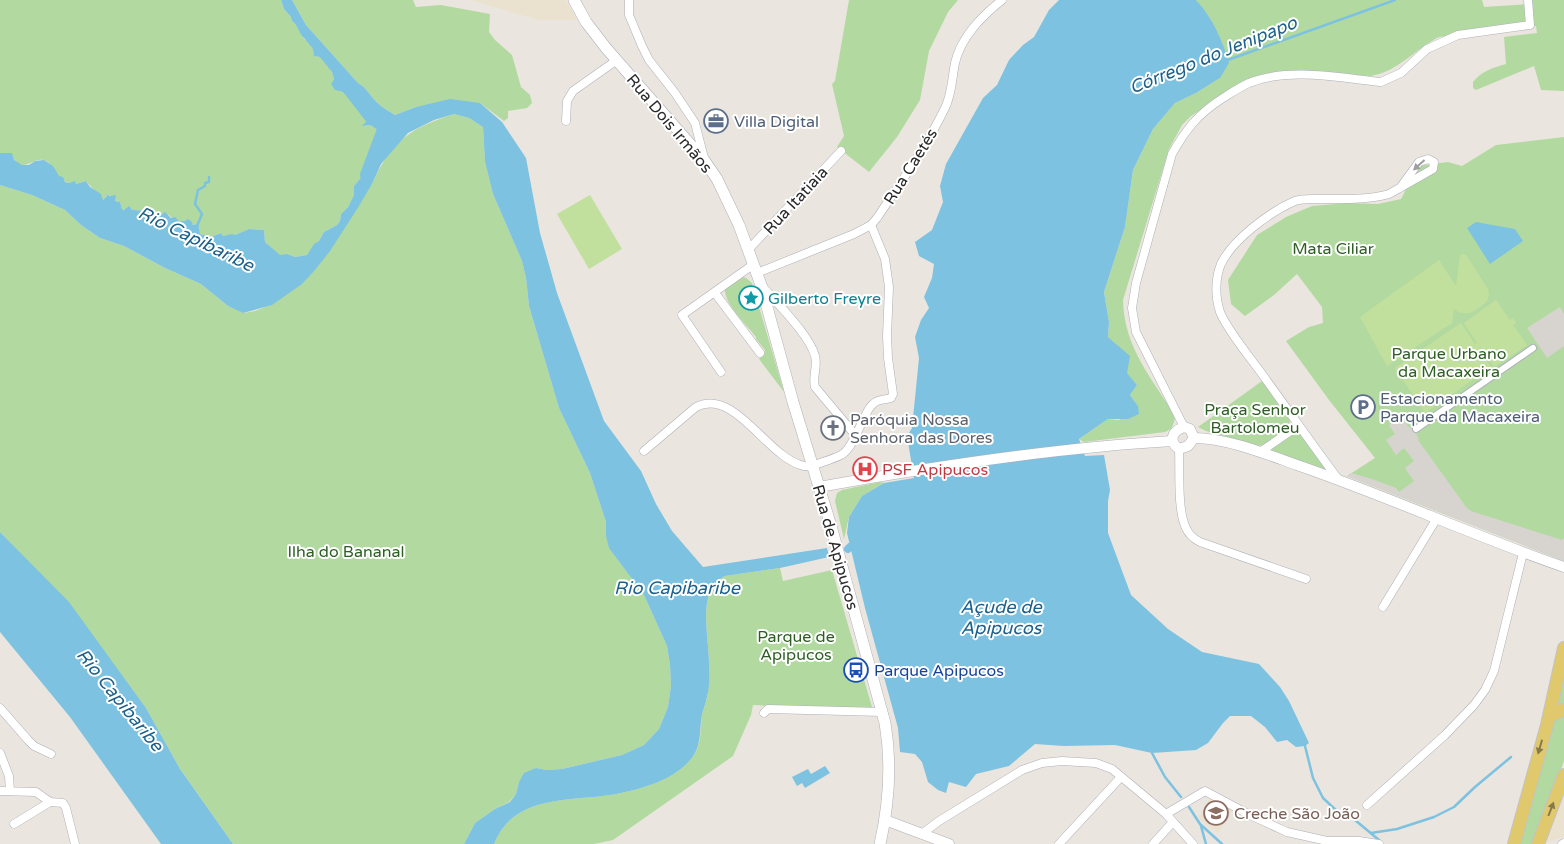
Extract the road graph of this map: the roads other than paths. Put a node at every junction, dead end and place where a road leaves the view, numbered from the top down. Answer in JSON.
{"nodes":[{"id":1,"x":574,"y":0,"type":"edge"},
{"id":2,"x":629,"y":0,"type":"edge"},
{"id":3,"x":1002,"y":0,"type":"edge"},
{"id":4,"x":1528,"y":0,"type":"edge"},
{"id":5,"x":617,"y":60,"type":"junction"},
{"id":6,"x":566,"y":122,"type":"dead end"},
{"id":7,"x":841,"y":151,"type":"dead end"},
{"id":8,"x":704,"y":160,"type":"junction"},
{"id":9,"x":1400,"y":188,"type":"junction"},
{"id":10,"x":871,"y":224,"type":"junction"},
{"id":11,"x":753,"y":260,"type":"junction"},
{"id":12,"x":761,"y":285,"type":"junction"},
{"id":13,"x":715,"y":293,"type":"junction"},
{"id":14,"x":1533,"y":348,"type":"dead end"},
{"id":15,"x":760,"y":352,"type":"dead end"},
{"id":16,"x":721,"y":372,"type":"dead end"},
{"id":17,"x":1298,"y":426,"type":"junction"},
{"id":18,"x":1184,"y":427,"type":"junction"},
{"id":19,"x":1416,"y":429,"type":"dead end"},
{"id":20,"x":856,"y":436,"type":"junction"},
{"id":21,"x":1194,"y":438,"type":"junction"},
{"id":22,"x":1172,"y":441,"type":"junction"},
{"id":23,"x":1179,"y":449,"type":"junction"},
{"id":24,"x":644,"y":451,"type":"dead end"},
{"id":25,"x":1260,"y":452,"type":"junction"},
{"id":26,"x":812,"y":466,"type":"junction"},
{"id":27,"x":1338,"y":479,"type":"junction"},
{"id":28,"x":819,"y":487,"type":"junction"},
{"id":29,"x":1437,"y":518,"type":"junction"},
{"id":30,"x":1523,"y":553,"type":"junction"},
{"id":31,"x":1564,"y":567,"type":"edge"},
{"id":32,"x":1306,"y":578,"type":"dead end"},
{"id":33,"x":1383,"y":607,"type":"dead end"},
{"id":34,"x":1564,"y":648,"type":"edge"},
{"id":35,"x":1559,"y":668,"type":"junction"},
{"id":36,"x":1564,"y":685,"type":"edge"},
{"id":37,"x":0,"y":708,"type":"edge"},
{"id":38,"x":1564,"y":711,"type":"edge"},
{"id":39,"x":882,"y":712,"type":"junction"},
{"id":40,"x":764,"y":713,"type":"dead end"},
{"id":41,"x":1548,"y":717,"type":"junction"},
{"id":42,"x":0,"y":753,"type":"edge"},
{"id":43,"x":51,"y":754,"type":"dead end"},
{"id":44,"x":1564,"y":775,"type":"edge"},
{"id":45,"x":1121,"y":776,"type":"junction"},
{"id":46,"x":0,"y":791,"type":"edge"},
{"id":47,"x":10,"y":791,"type":"junction"},
{"id":48,"x":50,"y":802,"type":"junction"},
{"id":49,"x":1367,"y":805,"type":"dead end"},
{"id":50,"x":1166,"y":814,"type":"junction"},
{"id":51,"x":885,"y":820,"type":"junction"},
{"id":52,"x":1173,"y":822,"type":"junction"},
{"id":53,"x":14,"y":824,"type":"dead end"},
{"id":54,"x":923,"y":833,"type":"junction"},
{"id":55,"x":1359,"y":842,"type":"edge"},
{"id":56,"x":75,"y":844,"type":"edge"},
{"id":57,"x":880,"y":844,"type":"edge"},
{"id":58,"x":949,"y":844,"type":"edge"},
{"id":59,"x":1059,"y":844,"type":"edge"},
{"id":60,"x":1153,"y":844,"type":"edge"},
{"id":61,"x":1193,"y":844,"type":"edge"},
{"id":62,"x":1379,"y":844,"type":"edge"},
{"id":63,"x":1514,"y":844,"type":"edge"},
{"id":64,"x":1538,"y":844,"type":"edge"}],
"edges":[{"from":1,"to":5,"type":"main road","name":"Rua Dois Irmãos"},
{"from":2,"to":8,"type":"street"},
{"from":3,"to":10,"type":"street","name":"Rua Caetés"},
{"from":4,"to":18,"type":"street"},
{"from":5,"to":6,"type":"street"},
{"from":5,"to":8,"type":"main road","name":"Rua Dois Irmãos"},
{"from":7,"to":11,"type":"street","name":"Rua Itatiaia"},
{"from":8,"to":11,"type":"main road","name":"Rua Dois Irmãos"},
{"from":9,"to":9,"type":"street","one_way":true},
{"from":9,"to":17,"type":"street"},
{"from":10,"to":11,"type":"street","name":"Rua Caetés"},
{"from":10,"to":20,"type":"street"},
{"from":11,"to":12,"type":"main road","name":"Rua de Apipucos"},
{"from":11,"to":13,"type":"street"},
{"from":12,"to":20,"type":"street"},
{"from":12,"to":26,"type":"main road","name":"Rua de Apipucos"},
{"from":13,"to":15,"type":"street"},
{"from":13,"to":16,"type":"street"},
{"from":14,"to":19,"type":"street"},
{"from":17,"to":25,"type":"street"},
{"from":17,"to":27,"type":"street"},
{"from":18,"to":21,"type":"street"},
{"from":18,"to":22,"type":"street"},
{"from":20,"to":26,"type":"street"},
{"from":21,"to":23,"type":"street"},
{"from":21,"to":25,"type":"street"},
{"from":22,"to":23,"type":"street"},
{"from":22,"to":28,"type":"street"},
{"from":23,"to":32,"type":"street"},
{"from":24,"to":26,"type":"street"},
{"from":25,"to":27,"type":"street"},
{"from":26,"to":28,"type":"main road","name":"Rua de Apipucos"},
{"from":27,"to":29,"type":"street"},
{"from":28,"to":39,"type":"main road","name":"Rua de Apipucos"},
{"from":29,"to":30,"type":"street"},
{"from":29,"to":33,"type":"street"},
{"from":30,"to":31,"type":"street"},
{"from":30,"to":49,"type":"street"},
{"from":34,"to":35,"type":"main road"},
{"from":35,"to":36,"type":"main road"},
{"from":35,"to":41,"type":"main road"},
{"from":37,"to":43,"type":"street"},
{"from":38,"to":41,"type":"main road"},
{"from":39,"to":40,"type":"street"},
{"from":39,"to":51,"type":"main road","name":"Rua de Apipucos"},
{"from":41,"to":63,"type":"main road","one_way":true},
{"from":42,"to":47,"type":"street"},
{"from":64,"to":44,"type":"main road","one_way":true},
{"from":45,"to":50,"type":"street"},
{"from":45,"to":54,"type":"street"},
{"from":45,"to":59,"type":"street"},
{"from":46,"to":47,"type":"street"},
{"from":47,"to":48,"type":"street"},
{"from":48,"to":53,"type":"street"},
{"from":48,"to":56,"type":"street"},
{"from":50,"to":52,"type":"street"},
{"from":50,"to":55,"type":"street"},
{"from":51,"to":54,"type":"street"},
{"from":51,"to":57,"type":"main road","name":"Rua de Apipucos"},
{"from":52,"to":60,"type":"street"},
{"from":52,"to":61,"type":"street"},
{"from":54,"to":58,"type":"street"},
{"from":55,"to":62,"type":"street"}]}
